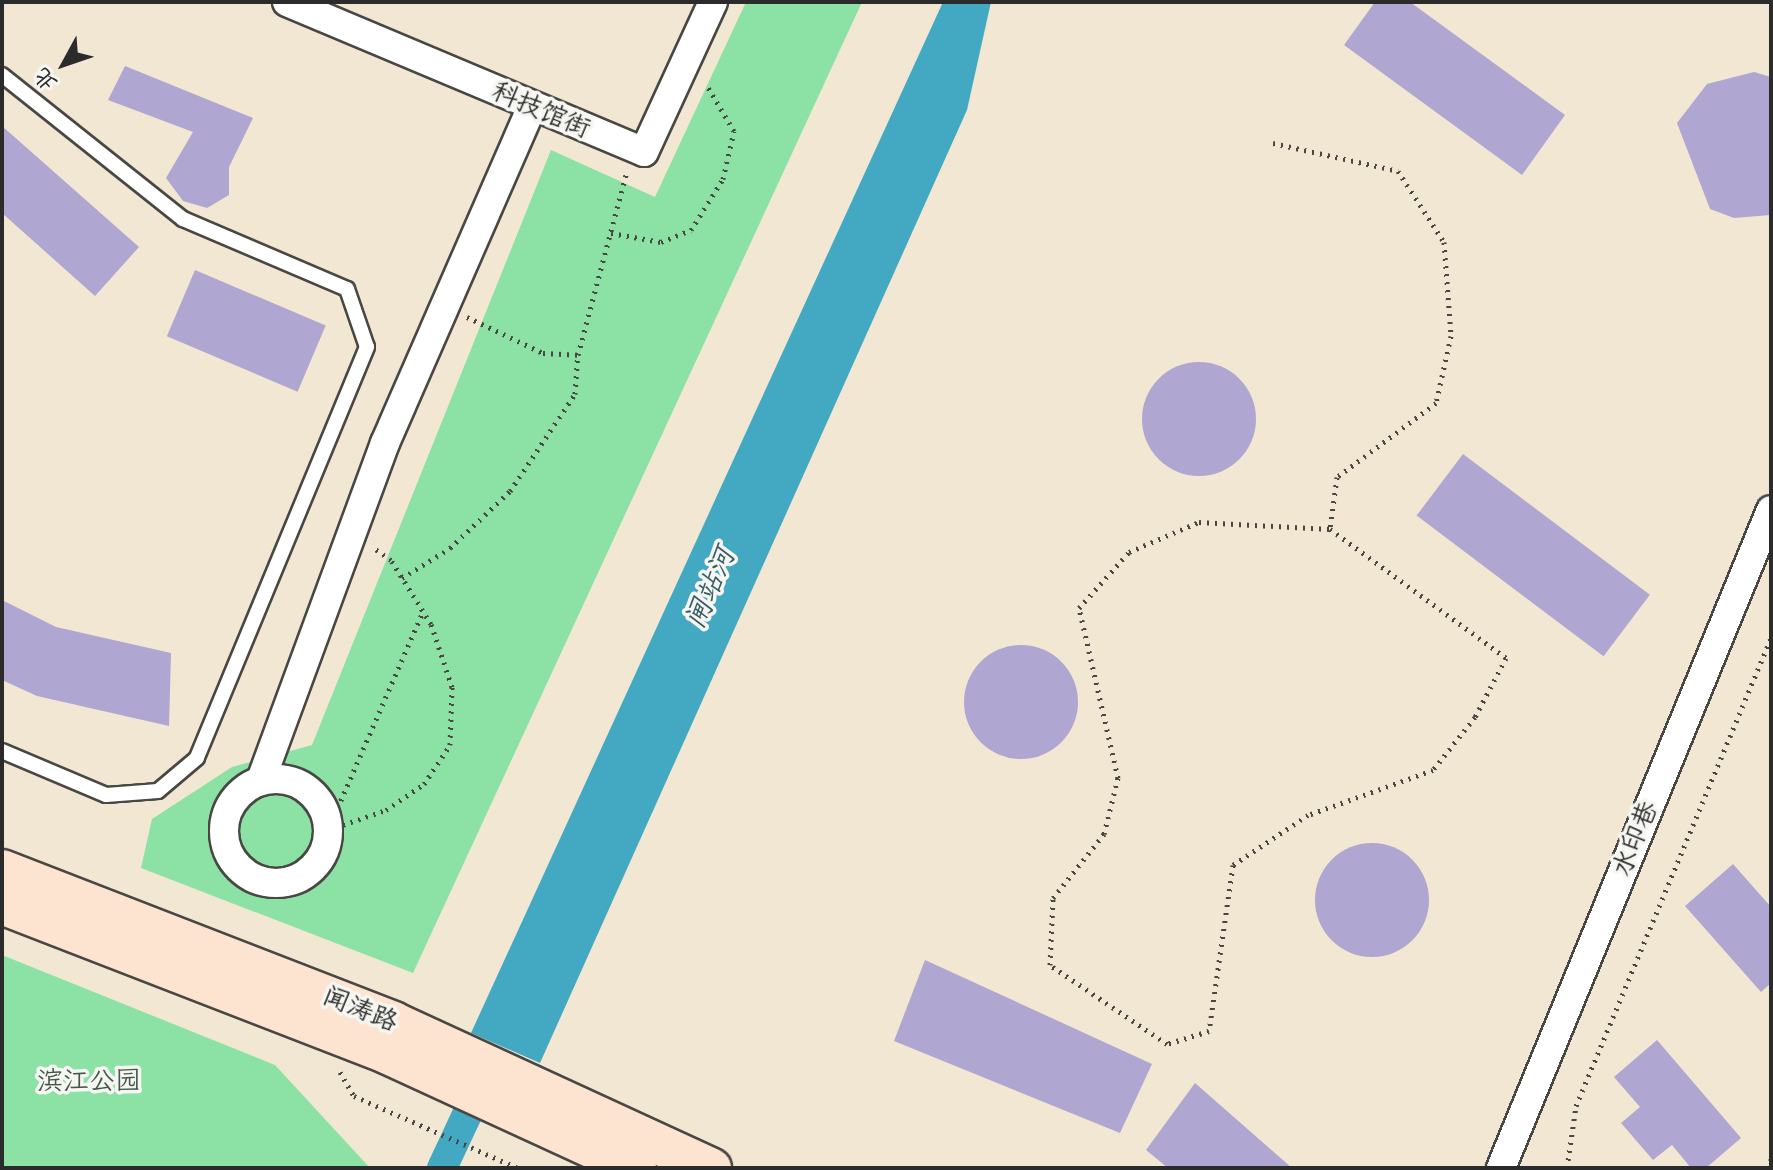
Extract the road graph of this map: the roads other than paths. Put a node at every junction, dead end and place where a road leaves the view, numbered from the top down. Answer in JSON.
{"nodes":[{"id":1,"x":713,"y":2,"type":"edge"},
{"id":2,"x":297,"y":4,"type":"edge"},
{"id":3,"x":2,"y":75,"type":"edge"},
{"id":4,"x":532,"y":107,"type":"junction"},
{"id":5,"x":1771,"y":510,"type":"edge"},
{"id":6,"x":2,"y":751,"type":"edge"},
{"id":7,"x":261,"y":780,"type":"junction"},
{"id":8,"x":2,"y":870,"type":"edge"},
{"id":9,"x":2,"y":904,"type":"edge"},
{"id":10,"x":391,"y":1038,"type":"junction"},
{"id":11,"x":636,"y":1168,"type":"edge"},
{"id":12,"x":711,"y":1168,"type":"edge"},
{"id":13,"x":1501,"y":1168,"type":"edge"}],
"edges":[{"from":1,"to":4,"type":"street","name":"科技馆街"},
{"from":2,"to":4,"type":"street","name":"科技馆街"},
{"from":3,"to":6,"type":"lane"},
{"from":4,"to":7,"type":"street"},
{"from":5,"to":13,"type":"street","name":"水印巷"},
{"from":7,"to":7,"type":"street"},
{"from":8,"to":10,"type":"main road","name":"闻涛路"},
{"from":9,"to":10,"type":"main road","name":"闻涛路"},
{"from":10,"to":11,"type":"main road","name":"闻涛路"},
{"from":10,"to":12,"type":"main road","name":"闻涛路"}]}
